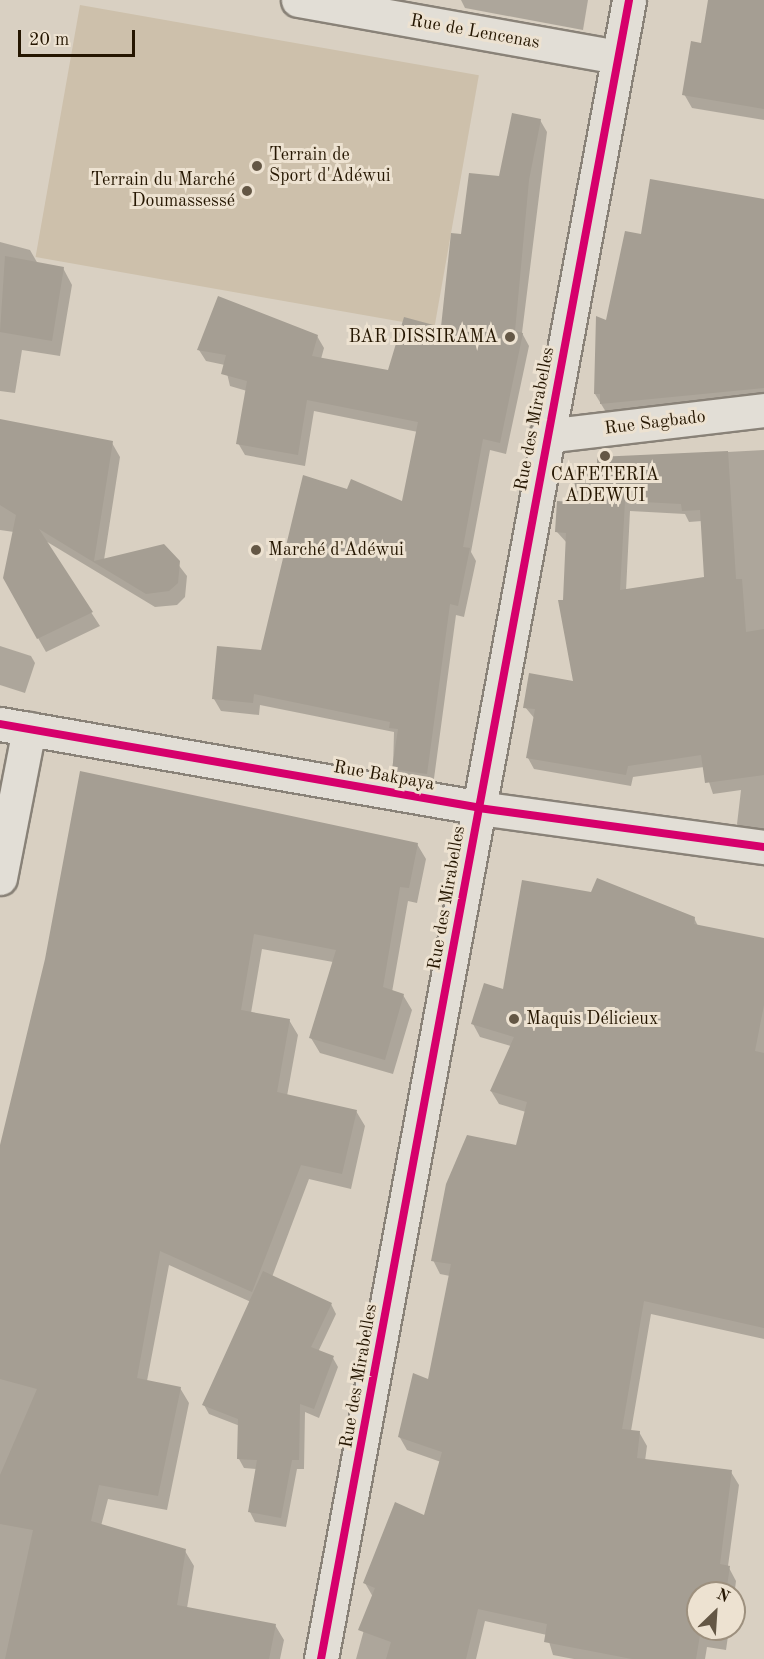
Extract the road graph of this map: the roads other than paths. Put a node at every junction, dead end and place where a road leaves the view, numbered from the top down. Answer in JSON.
{"nodes":[{"id":1,"x":298,"y":0,"type":"edge"},
{"id":2,"x":629,"y":0,"type":"edge"},
{"id":3,"x":617,"y":57,"type":"junction"},
{"id":4,"x":764,"y":410,"type":"edge"},
{"id":5,"x":546,"y":436,"type":"junction"},
{"id":6,"x":14,"y":726,"type":"edge"},
{"id":7,"x":478,"y":808,"type":"junction"},
{"id":8,"x":764,"y":847,"type":"edge"},
{"id":9,"x":0,"y":878,"type":"edge"},
{"id":10,"x":321,"y":1659,"type":"edge"}],
"edges":[{"from":1,"to":3,"type":"street","name":"Rue de Lencenas"},
{"from":2,"to":3,"type":"street","name":"Rue des Mirabelles"},
{"from":3,"to":5,"type":"street","name":"Rue des Mirabelles"},
{"from":4,"to":5,"type":"street","name":"Rue Sagbado"},
{"from":5,"to":7,"type":"street","name":"Rue des Mirabelles"},
{"from":6,"to":7,"type":"street","name":"Rue Bakpaya"},
{"from":6,"to":9,"type":"street"},
{"from":7,"to":8,"type":"street","name":"Rue Bakpaya"},
{"from":7,"to":10,"type":"street","name":"Rue des Mirabelles"}]}
